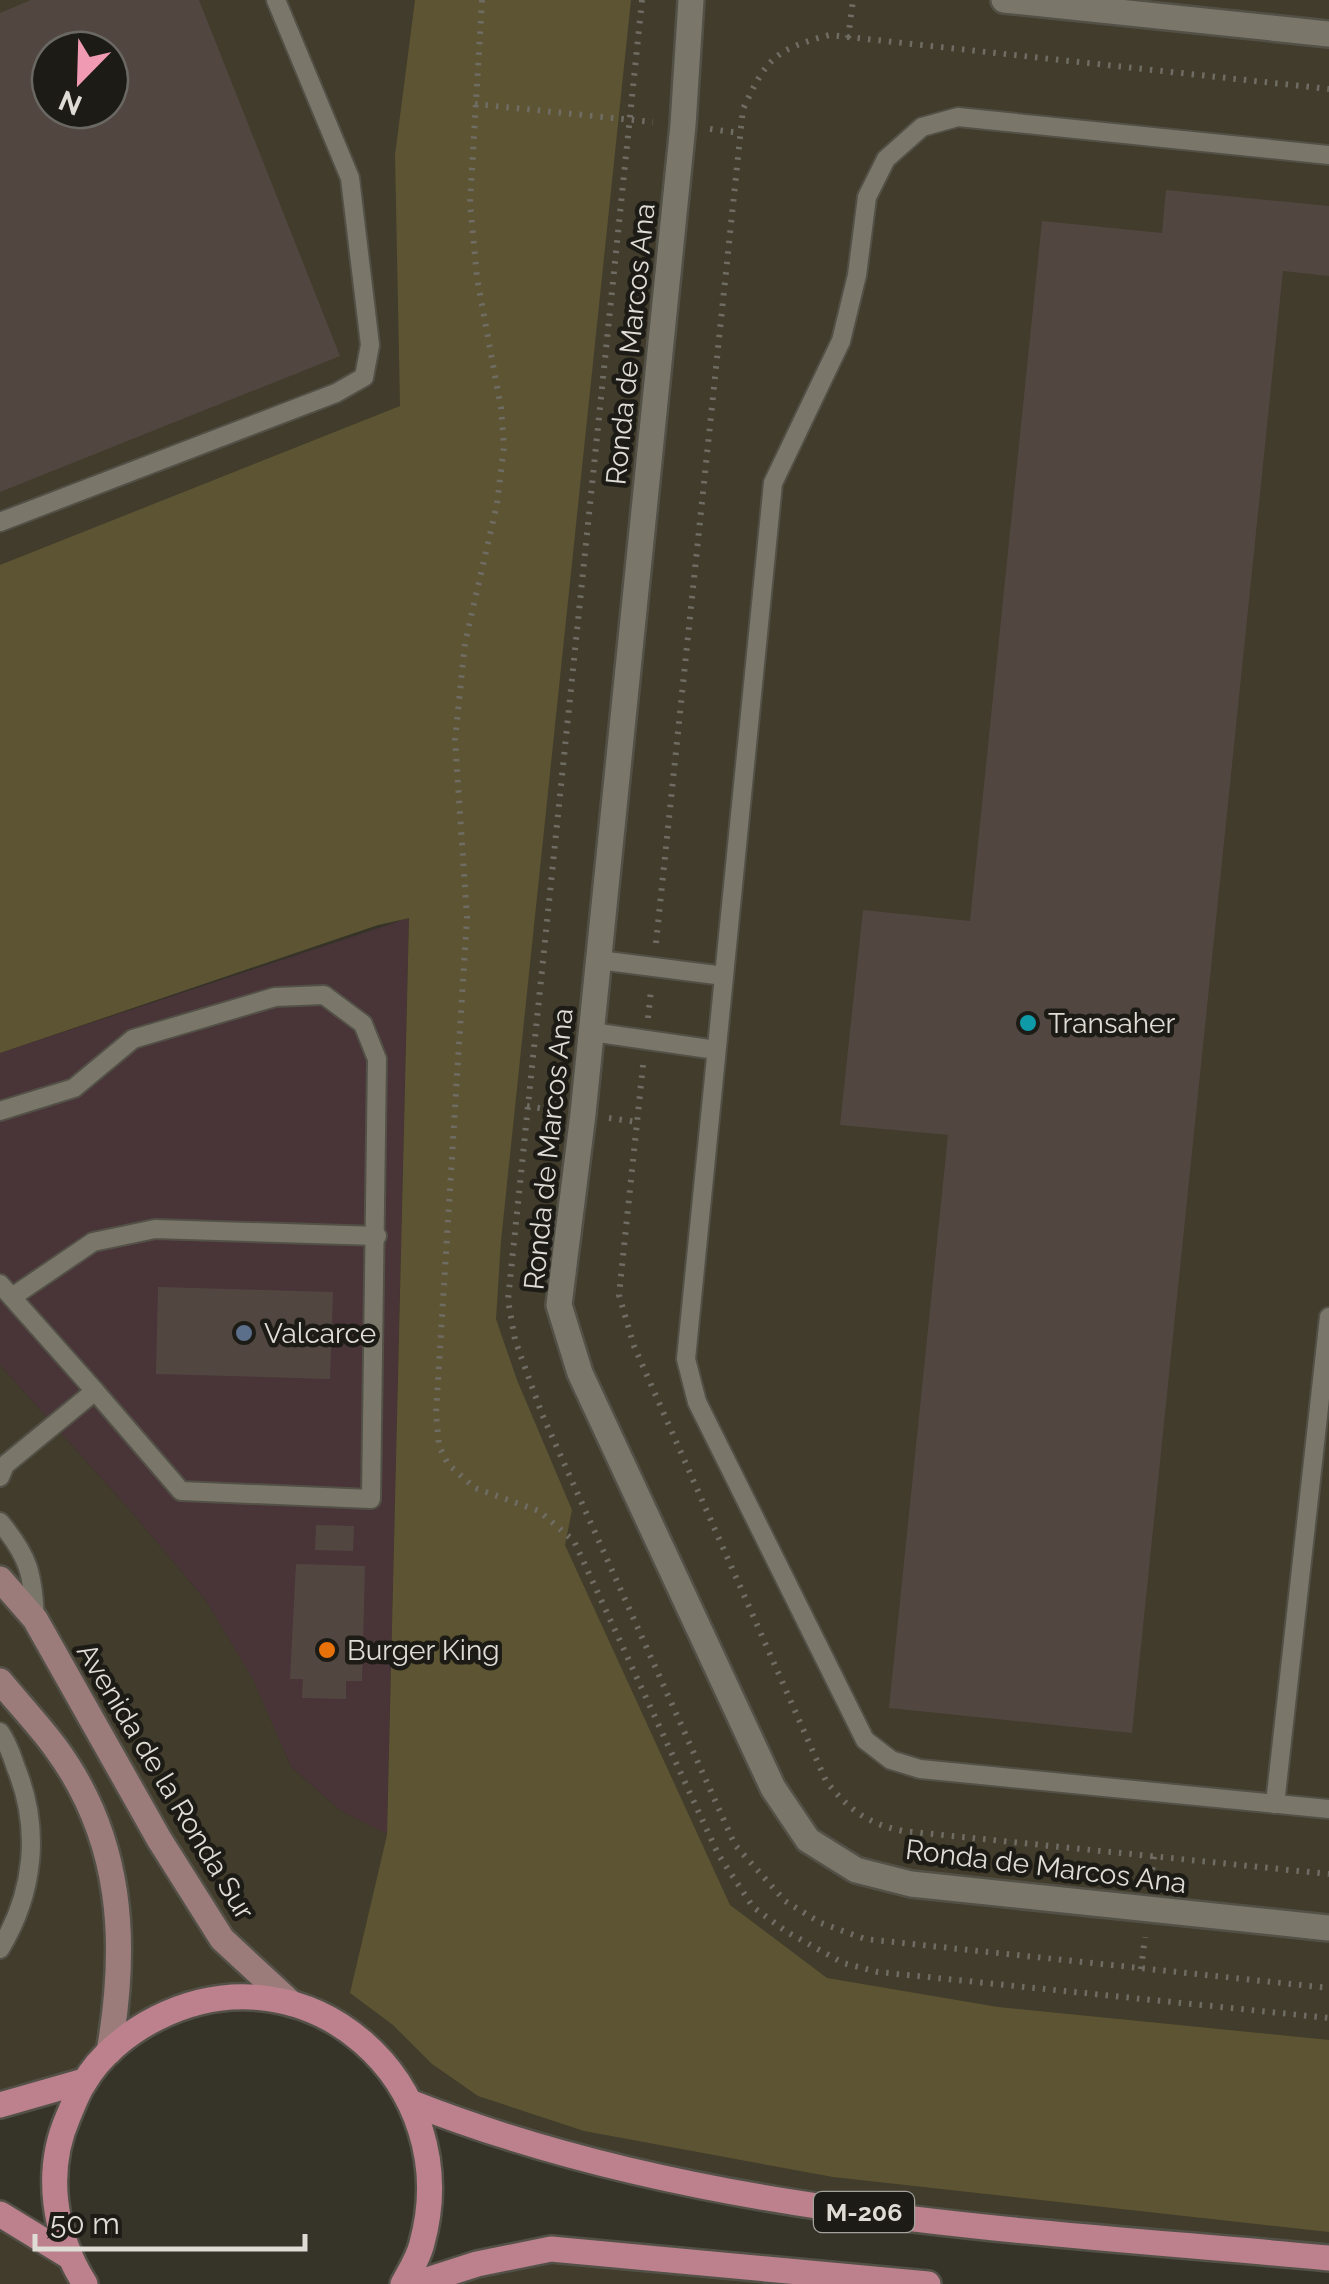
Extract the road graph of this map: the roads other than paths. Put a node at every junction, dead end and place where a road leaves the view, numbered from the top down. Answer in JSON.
{"nodes":[{"id":1,"x":276,"y":0,"type":"edge"},
{"id":2,"x":691,"y":0,"type":"edge"},
{"id":3,"x":1004,"y":0,"type":"edge"},
{"id":4,"x":1329,"y":34,"type":"edge"},
{"id":5,"x":1329,"y":154,"type":"edge"},
{"id":6,"x":0,"y":522,"type":"edge"},
{"id":7,"x":599,"y":960,"type":"junction"},
{"id":8,"x":724,"y":976,"type":"junction"},
{"id":9,"x":592,"y":1032,"type":"junction"},
{"id":10,"x":716,"y":1050,"type":"junction"},
{"id":11,"x":0,"y":1110,"type":"edge"},
{"id":12,"x":377,"y":1236,"type":"junction"},
{"id":13,"x":6,"y":1291,"type":"edge"},
{"id":14,"x":1329,"y":1317,"type":"edge"},
{"id":15,"x":94,"y":1391,"type":"junction"},
{"id":16,"x":0,"y":1477,"type":"edge"},
{"id":17,"x":0,"y":1522,"type":"edge"},
{"id":18,"x":0,"y":1579,"type":"edge"},
{"id":19,"x":35,"y":1619,"type":"junction"},
{"id":20,"x":0,"y":1682,"type":"edge"},
{"id":21,"x":0,"y":1732,"type":"edge"},
{"id":22,"x":1276,"y":1804,"type":"junction"},
{"id":23,"x":1329,"y":1809,"type":"edge"},
{"id":24,"x":1329,"y":1928,"type":"edge"},
{"id":25,"x":0,"y":1949,"type":"edge"},
{"id":26,"x":290,"y":2003,"type":"junction"},
{"id":27,"x":109,"y":2052,"type":"junction"},
{"id":28,"x":84,"y":2082,"type":"junction"},
{"id":29,"x":412,"y":2103,"type":"junction"},
{"id":30,"x":0,"y":2105,"type":"edge"},
{"id":31,"x":0,"y":2214,"type":"edge"},
{"id":32,"x":67,"y":2256,"type":"junction"},
{"id":33,"x":1329,"y":2258,"type":"edge"},
{"id":34,"x":84,"y":2284,"type":"edge"},
{"id":35,"x":403,"y":2284,"type":"edge"},
{"id":36,"x":415,"y":2284,"type":"edge"},
{"id":37,"x":928,"y":2284,"type":"edge"}],
"edges":[{"from":1,"to":6,"type":"lane"},
{"from":2,"to":7,"type":"street","name":"Ronda de Marcos Ana"},
{"from":3,"to":4,"type":"street"},
{"from":5,"to":8,"type":"lane"},
{"from":7,"to":8,"type":"lane"},
{"from":7,"to":9,"type":"street","name":"Ronda de Marcos Ana"},
{"from":8,"to":10,"type":"lane"},
{"from":9,"to":10,"type":"lane"},
{"from":9,"to":24,"type":"street","name":"Ronda de Marcos Ana"},
{"from":10,"to":22,"type":"lane"},
{"from":11,"to":12,"type":"lane"},
{"from":12,"to":13,"type":"lane"},
{"from":12,"to":15,"type":"lane"},
{"from":13,"to":15,"type":"lane"},
{"from":14,"to":22,"type":"lane"},
{"from":15,"to":16,"type":"lane"},
{"from":17,"to":19,"type":"lane"},
{"from":18,"to":19,"type":"main road","name":"Avenida de la Ronda Sur"},
{"from":19,"to":26,"type":"main road","name":"Avenida de la Ronda Sur"},
{"from":20,"to":27,"type":"main road"},
{"from":21,"to":25,"type":"lane"},
{"from":22,"to":23,"type":"lane"},
{"from":26,"to":27,"type":"main road"},
{"from":26,"to":29,"type":"main road"},
{"from":27,"to":28,"type":"main road"},
{"from":28,"to":30,"type":"main road"},
{"from":28,"to":32,"type":"main road"},
{"from":29,"to":33,"type":"main road","number":"M-206"},
{"from":29,"to":35,"type":"main road"},
{"from":31,"to":32,"type":"main road"},
{"from":32,"to":34,"type":"main road"},
{"from":36,"to":37,"type":"main road","number":"M-206"}]}
